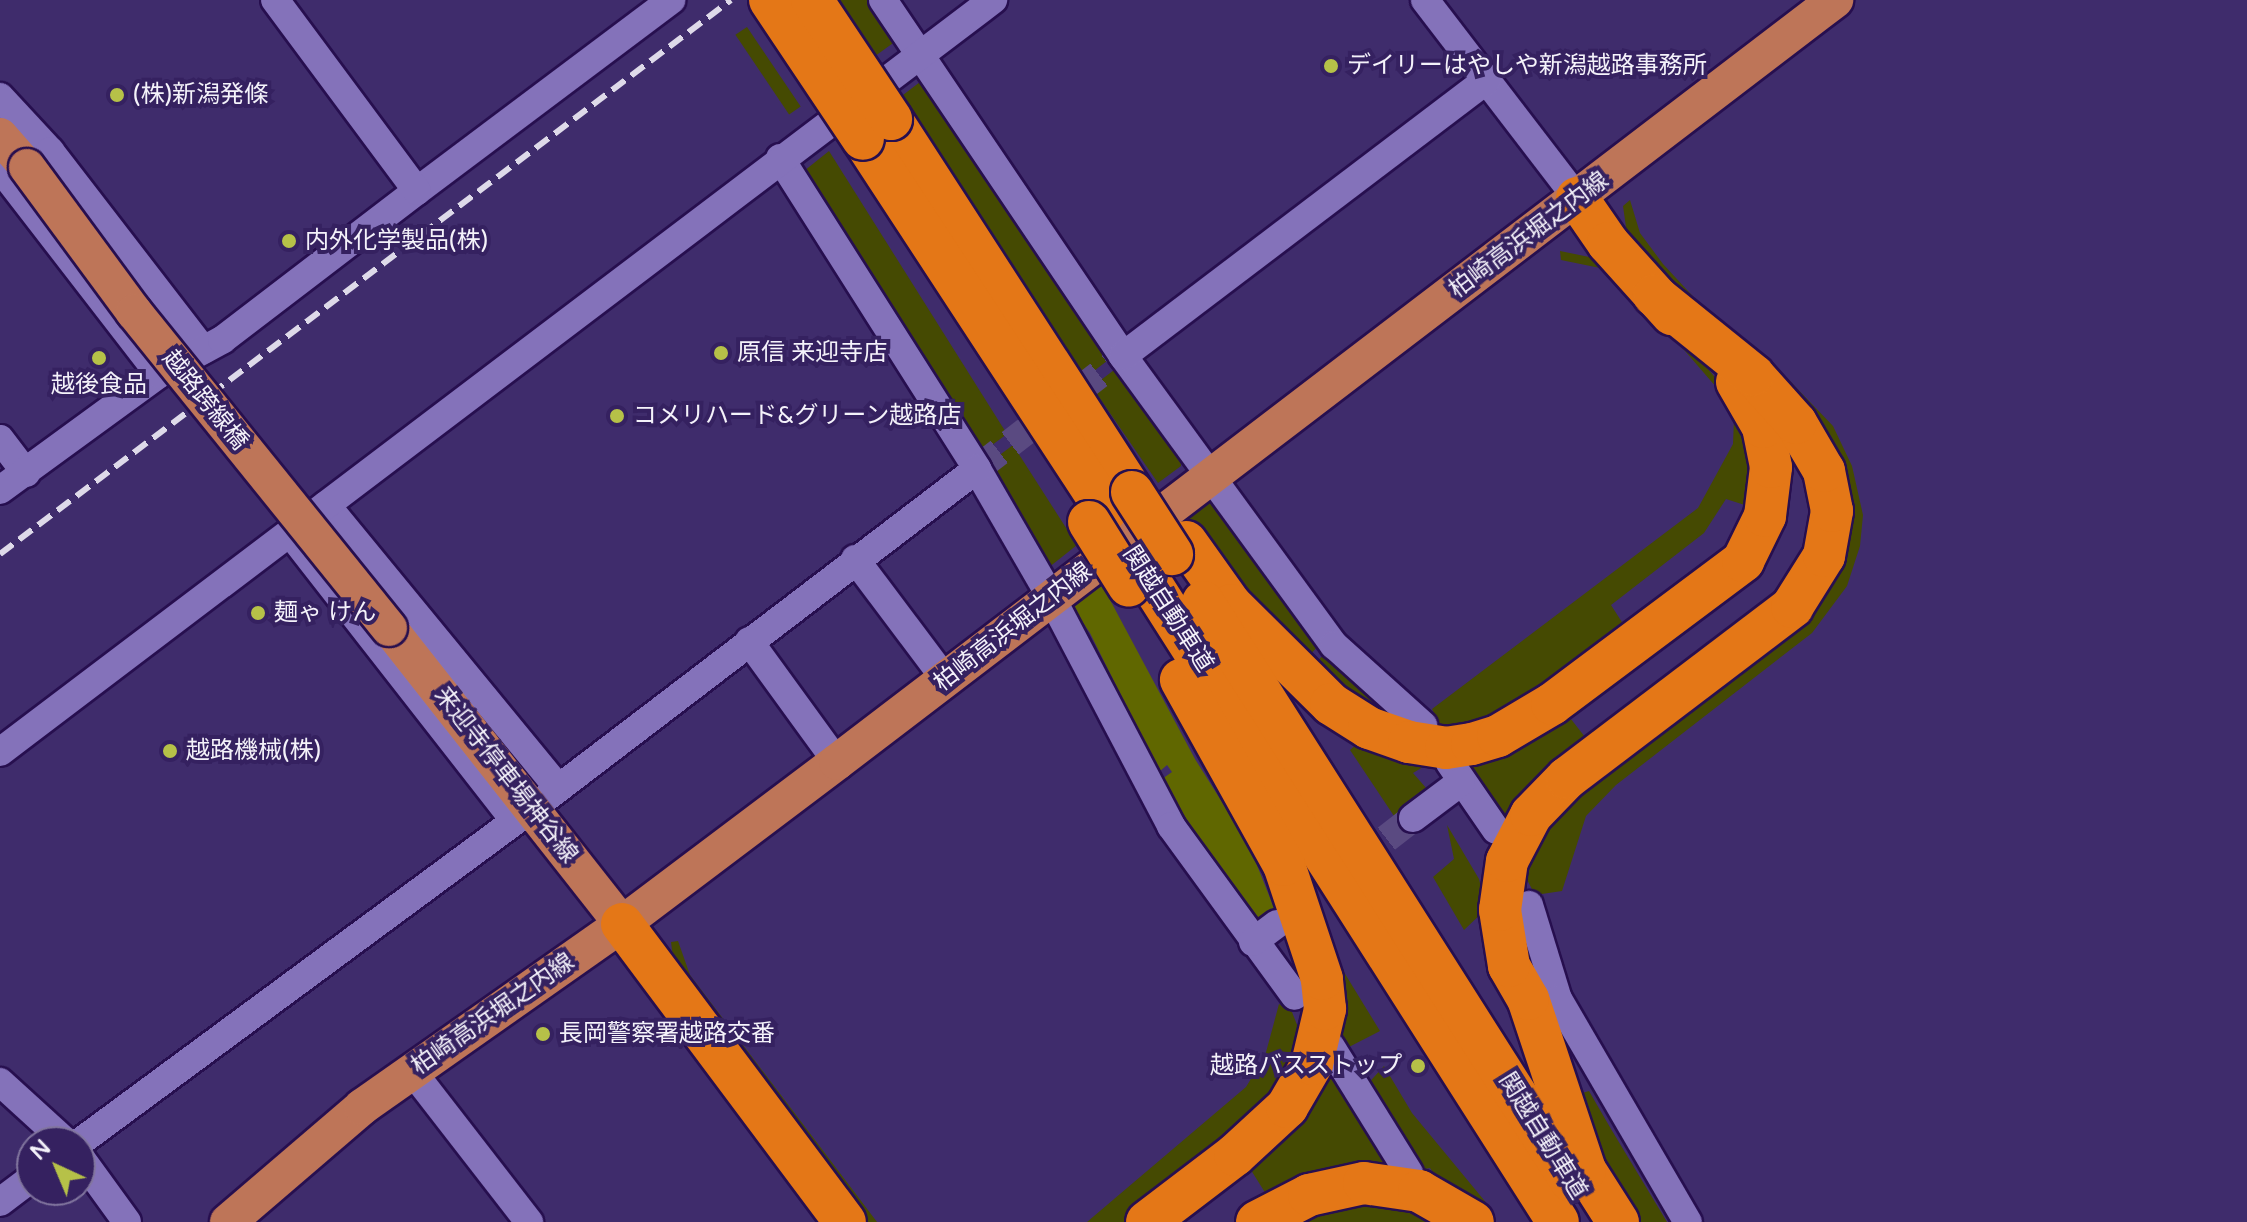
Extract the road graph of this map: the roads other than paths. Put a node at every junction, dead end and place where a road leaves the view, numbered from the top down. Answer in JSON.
{"nodes":[{"id":1,"x":275,"y":0,"type":"edge"},
{"id":2,"x":671,"y":0,"type":"edge"},
{"id":3,"x":770,"y":0,"type":"edge"},
{"id":4,"x":812,"y":0,"type":"edge"},
{"id":5,"x":883,"y":0,"type":"edge"},
{"id":6,"x":993,"y":0,"type":"edge"},
{"id":7,"x":1425,"y":0,"type":"edge"},
{"id":8,"x":1835,"y":0,"type":"edge"},
{"id":9,"x":920,"y":55,"type":"junction"},
{"id":10,"x":1487,"y":80,"type":"junction"},
{"id":11,"x":0,"y":97,"type":"edge"},
{"id":12,"x":877,"y":129,"type":"junction"},
{"id":13,"x":0,"y":136,"type":"edge"},
{"id":14,"x":780,"y":158,"type":"junction"},
{"id":15,"x":13,"y":168,"type":"edge"},
{"id":16,"x":417,"y":191,"type":"junction"},
{"id":17,"x":1577,"y":198,"type":"junction"},
{"id":18,"x":1654,"y":295,"type":"junction"},
{"id":19,"x":203,"y":350,"type":"junction"},
{"id":20,"x":1123,"y":356,"type":"junction"},
{"id":21,"x":159,"y":374,"type":"junction"},
{"id":22,"x":0,"y":439,"type":"edge"},
{"id":23,"x":977,"y":469,"type":"junction"},
{"id":24,"x":26,"y":473,"type":"junction"},
{"id":25,"x":1211,"y":478,"type":"junction"},
{"id":26,"x":0,"y":490,"type":"edge"},
{"id":27,"x":1118,"y":502,"type":"junction"},
{"id":28,"x":326,"y":505,"type":"junction"},
{"id":29,"x":290,"y":533,"type":"junction"},
{"id":30,"x":855,"y":559,"type":"junction"},
{"id":31,"x":1158,"y":564,"type":"junction"},
{"id":32,"x":1051,"y":597,"type":"junction"},
{"id":33,"x":389,"y":628,"type":"joint"},
{"id":34,"x":749,"y":641,"type":"junction"},
{"id":35,"x":946,"y":680,"type":"junction"},
{"id":36,"x":1423,"y":725,"type":"dead end"},
{"id":37,"x":0,"y":752,"type":"edge"},
{"id":38,"x":837,"y":762,"type":"junction"},
{"id":39,"x":535,"y":804,"type":"junction"},
{"id":40,"x":1413,"y":818,"type":"tunnel mouth"},
{"id":41,"x":1496,"y":830,"type":"dead end"},
{"id":42,"x":1529,"y":905,"type":"dead end"},
{"id":43,"x":622,"y":924,"type":"junction"},
{"id":44,"x":1277,"y":924,"type":"tunnel mouth"},
{"id":45,"x":1253,"y":942,"type":"junction"},
{"id":46,"x":1295,"y":996,"type":"dead end"},
{"id":47,"x":1331,"y":1047,"type":"dead end"},
{"id":48,"x":412,"y":1071,"type":"junction"},
{"id":49,"x":0,"y":1082,"type":"edge"},
{"id":50,"x":48,"y":1126,"type":"edge"},
{"id":51,"x":96,"y":1130,"type":"edge"},
{"id":52,"x":806,"y":1167,"type":"junction"},
{"id":53,"x":1409,"y":1173,"type":"dead end"},
{"id":54,"x":96,"y":1179,"type":"edge"},
{"id":55,"x":127,"y":1222,"type":"edge"},
{"id":56,"x":228,"y":1222,"type":"edge"},
{"id":57,"x":529,"y":1222,"type":"edge"},
{"id":58,"x":845,"y":1222,"type":"edge"},
{"id":59,"x":853,"y":1222,"type":"edge"},
{"id":60,"x":1147,"y":1222,"type":"edge"},
{"id":61,"x":1257,"y":1222,"type":"edge"},
{"id":62,"x":1473,"y":1222,"type":"edge"},
{"id":63,"x":1558,"y":1222,"type":"edge"},
{"id":64,"x":1597,"y":1222,"type":"edge"},
{"id":65,"x":1618,"y":1222,"type":"edge"},
{"id":66,"x":1688,"y":1222,"type":"edge"}],
"edges":[{"from":1,"to":16,"type":"street"},
{"from":2,"to":16,"type":"street"},
{"from":3,"to":12,"type":"highway","bridge":true},
{"from":4,"to":12,"type":"highway","bridge":true},
{"from":5,"to":9,"type":"street"},
{"from":6,"to":9,"type":"street"},
{"from":7,"to":10,"type":"street"},
{"from":8,"to":17,"type":"main road","name":"柏崎高浜堀之内線"},
{"from":9,"to":14,"type":"street"},
{"from":9,"to":20,"type":"street"},
{"from":10,"to":17,"type":"street"},
{"from":10,"to":20,"type":"street"},
{"from":11,"to":19,"type":"street"},
{"from":12,"to":27,"type":"highway"},
{"from":12,"to":27,"type":"highway"},
{"from":13,"to":15,"type":"main road","name":"越路跨線橋"},
{"from":14,"to":23,"type":"street"},
{"from":14,"to":28,"type":"street"},
{"from":15,"to":21,"type":"street"},
{"from":15,"to":33,"type":"main road","name":"越路跨線橋","bridge":true},
{"from":16,"to":19,"type":"street"},
{"from":17,"to":18,"type":"highway"},
{"from":17,"to":25,"type":"main road","name":"柏崎高浜堀之内線"},
{"from":18,"to":31,"type":"highway"},
{"from":18,"to":65,"type":"highway"},
{"from":19,"to":21,"type":"street"},
{"from":20,"to":25,"type":"street"},
{"from":21,"to":24,"type":"street"},
{"from":22,"to":24,"type":"street"},
{"from":23,"to":30,"type":"street"},
{"from":23,"to":32,"type":"street"},
{"from":24,"to":26,"type":"street"},
{"from":25,"to":32,"type":"main road","name":"柏崎高浜堀之内線"},
{"from":25,"to":36,"type":"street"},
{"from":27,"to":31,"type":"highway"},
{"from":27,"to":31,"type":"highway","bridge":true},
{"from":28,"to":29,"type":"street"},
{"from":28,"to":39,"type":"street"},
{"from":29,"to":37,"type":"street"},
{"from":29,"to":39,"type":"street"},
{"from":30,"to":34,"type":"street"},
{"from":30,"to":35,"type":"street"},
{"from":31,"to":60,"type":"highway"},
{"from":31,"to":63,"type":"highway","name":"関越自動車道"},
{"from":31,"to":64,"type":"highway","name":"関越自動車道"},
{"from":32,"to":35,"type":"main road","name":"柏崎高浜堀之内線"},
{"from":32,"to":45,"type":"street"},
{"from":33,"to":39,"type":"main road","name":"来迎寺停車場神谷線"},
{"from":34,"to":38,"type":"street"},
{"from":34,"to":39,"type":"street"},
{"from":35,"to":38,"type":"main road","name":"柏崎高浜堀之内線"},
{"from":38,"to":43,"type":"main road","name":"柏崎高浜堀之内線"},
{"from":39,"to":43,"type":"main road","name":"来迎寺停車場神谷線"},
{"from":39,"to":51,"type":"street"},
{"from":40,"to":41,"type":"street"},
{"from":42,"to":66,"type":"street"},
{"from":43,"to":48,"type":"main road","name":"柏崎高浜堀之内線"},
{"from":43,"to":52,"type":"highway"},
{"from":44,"to":45,"type":"street"},
{"from":45,"to":46,"type":"street"},
{"from":47,"to":53,"type":"street"},
{"from":48,"to":56,"type":"main road","name":"柏崎高浜堀之内線"},
{"from":48,"to":57,"type":"street"},
{"from":49,"to":50,"type":"street"},
{"from":52,"to":58,"type":"highway"},
{"from":52,"to":59,"type":"highway"},
{"from":54,"to":55,"type":"street"},
{"from":61,"to":62,"type":"highway"}]}
